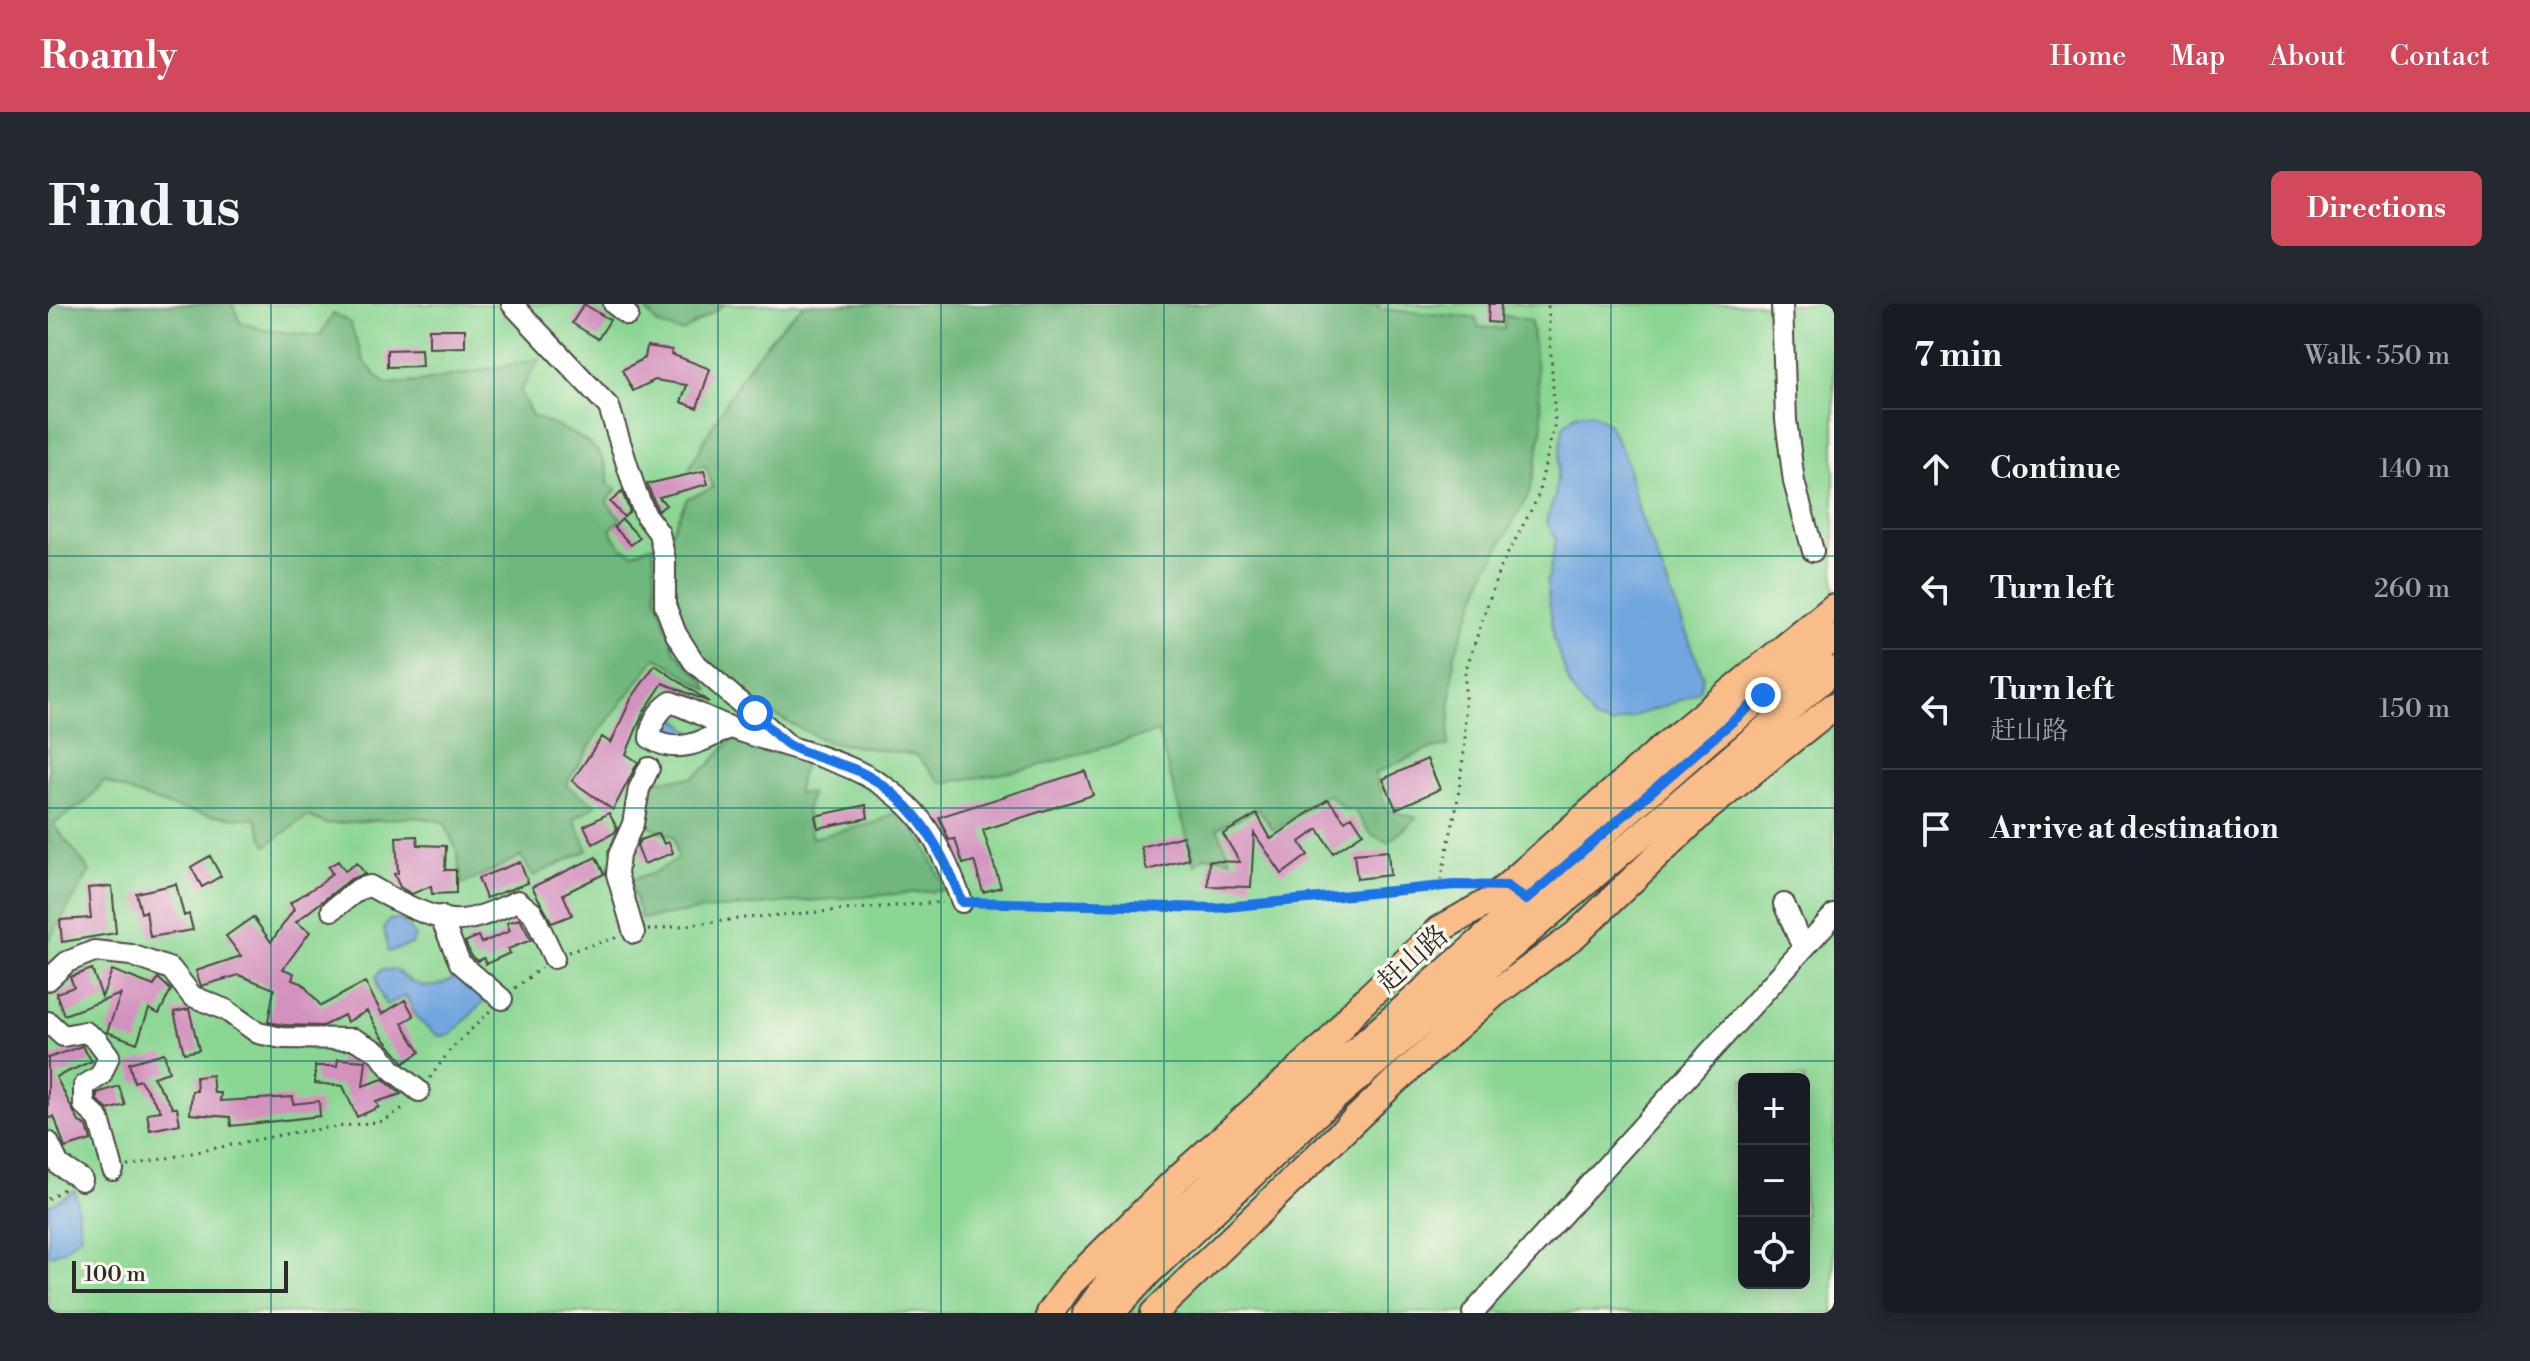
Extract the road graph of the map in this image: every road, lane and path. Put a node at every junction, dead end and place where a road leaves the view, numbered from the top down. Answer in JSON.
{"nodes":[{"id":1,"x":512,"y":304,"type":"edge"},
{"id":2,"x":1548,"y":304,"type":"edge"},
{"id":3,"x":1782,"y":304,"type":"edge"},
{"id":4,"x":1813,"y":551,"type":"dead end"},
{"id":5,"x":1834,"y":607,"type":"edge"},
{"id":6,"x":1834,"y":638,"type":"edge"},
{"id":7,"x":1834,"y":670,"type":"edge"},
{"id":8,"x":1834,"y":706,"type":"edge"},
{"id":9,"x":730,"y":727,"type":"dead end"},
{"id":10,"x":788,"y":745,"type":"junction"},
{"id":11,"x":649,"y":768,"type":"dead end"},
{"id":12,"x":1507,"y":886,"type":"junction"},
{"id":13,"x":1439,"y":888,"type":"junction"},
{"id":14,"x":962,"y":902,"type":"junction"},
{"id":15,"x":1784,"y":904,"type":"dead end"},
{"id":16,"x":332,"y":910,"type":"dead end"},
{"id":17,"x":1834,"y":915,"type":"edge"},
{"id":18,"x":440,"y":916,"type":"junction"},
{"id":19,"x":634,"y":933,"type":"junction"},
{"id":20,"x":1803,"y":948,"type":"junction"},
{"id":21,"x":554,"y":958,"type":"junction"},
{"id":22,"x":48,"y":980,"type":"edge"},
{"id":23,"x":502,"y":999,"type":"junction"},
{"id":24,"x":48,"y":1022,"type":"edge"},
{"id":25,"x":419,"y":1091,"type":"junction"},
{"id":26,"x":48,"y":1142,"type":"edge"},
{"id":27,"x":113,"y":1170,"type":"joint"},
{"id":28,"x":82,"y":1180,"type":"joint"},
{"id":29,"x":48,"y":1199,"type":"edge"},
{"id":30,"x":1050,"y":1313,"type":"edge"},
{"id":31,"x":1086,"y":1313,"type":"edge"},
{"id":32,"x":1111,"y":1313,"type":"edge"},
{"id":33,"x":1154,"y":1313,"type":"edge"},
{"id":34,"x":1473,"y":1313,"type":"edge"}],
"edges":[{"from":1,"to":10,"type":"street"},
{"from":2,"to":13,"type":"path"},
{"from":3,"to":4,"type":"street"},
{"from":5,"to":12,"type":"main road"},
{"from":6,"to":31,"type":"main road","name":"赶山路"},
{"from":7,"to":32,"type":"main road","name":"赶山路"},
{"from":8,"to":33,"type":"main road"},
{"from":9,"to":10,"type":"street"},
{"from":10,"to":14,"type":"street"},
{"from":11,"to":19,"type":"street"},
{"from":12,"to":13,"type":"path"},
{"from":12,"to":30,"type":"main road"},
{"from":13,"to":14,"type":"path"},
{"from":14,"to":19,"type":"path"},
{"from":15,"to":20,"type":"street"},
{"from":16,"to":18,"type":"street"},
{"from":17,"to":20,"type":"street"},
{"from":18,"to":21,"type":"street"},
{"from":18,"to":23,"type":"street"},
{"from":19,"to":21,"type":"path"},
{"from":20,"to":34,"type":"street"},
{"from":21,"to":23,"type":"path"},
{"from":22,"to":25,"type":"street"},
{"from":23,"to":25,"type":"path"},
{"from":24,"to":27,"type":"street"},
{"from":25,"to":27,"type":"path"},
{"from":26,"to":28,"type":"street"},
{"from":28,"to":29,"type":"path"}]}
